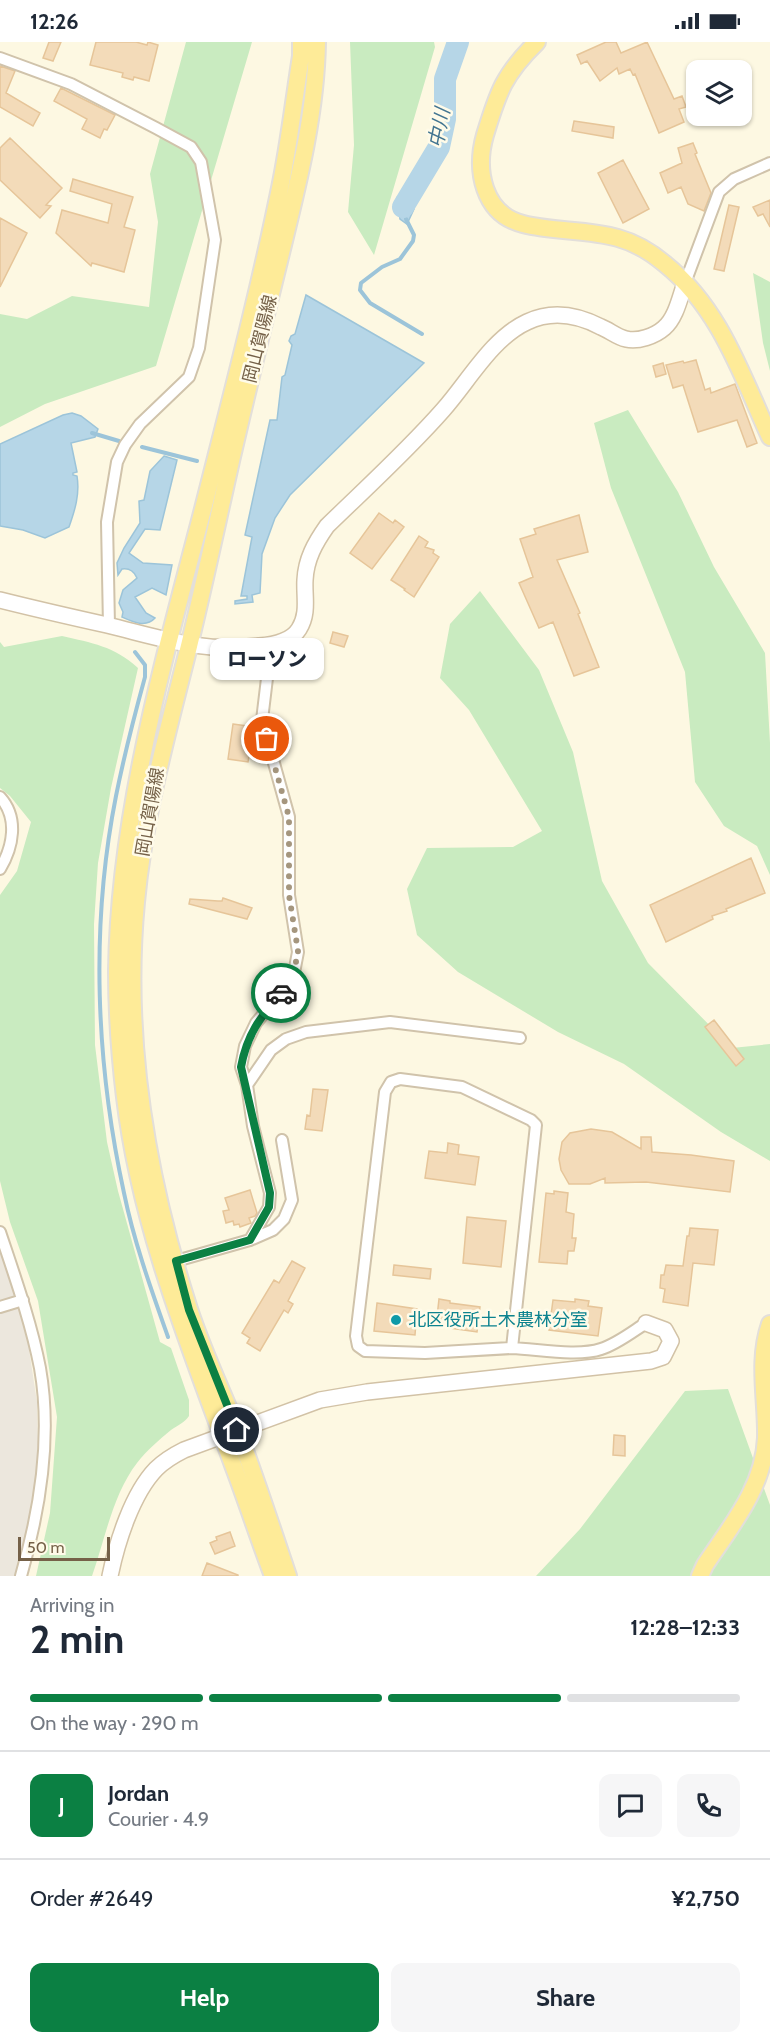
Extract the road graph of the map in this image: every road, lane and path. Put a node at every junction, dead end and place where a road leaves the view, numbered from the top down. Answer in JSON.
{"nodes":[{"id":1,"x":301,"y":42,"type":"edge"},
{"id":2,"x":317,"y":42,"type":"edge"},
{"id":3,"x":537,"y":42,"type":"edge"},
{"id":4,"x":0,"y":58,"type":"edge"},
{"id":5,"x":770,"y":163,"type":"edge"},
{"id":6,"x":685,"y":283,"type":"junction"},
{"id":7,"x":770,"y":437,"type":"edge"},
{"id":8,"x":0,"y":600,"type":"edge"},
{"id":9,"x":110,"y":626,"type":"junction"},
{"id":10,"x":169,"y":641,"type":"junction"},
{"id":11,"x":271,"y":645,"type":"junction"},
{"id":12,"x":189,"y":646,"type":"junction"},
{"id":13,"x":0,"y":797,"type":"edge"},
{"id":14,"x":0,"y":869,"type":"edge"},
{"id":15,"x":520,"y":1038,"type":"dead end"},
{"id":16,"x":247,"y":1085,"type":"junction"},
{"id":17,"x":282,"y":1140,"type":"dead end"},
{"id":18,"x":0,"y":1232,"type":"edge"},
{"id":19,"x":250,"y":1240,"type":"junction"},
{"id":20,"x":176,"y":1261,"type":"junction"},
{"id":21,"x":23,"y":1300,"type":"junction"},
{"id":22,"x":0,"y":1307,"type":"edge"},
{"id":23,"x":646,"y":1323,"type":"joint"},
{"id":24,"x":770,"y":1324,"type":"edge"},
{"id":25,"x":512,"y":1348,"type":"junction"},
{"id":26,"x":229,"y":1433,"type":"junction"},
{"id":27,"x":21,"y":1576,"type":"edge"},
{"id":28,"x":110,"y":1576,"type":"edge"},
{"id":29,"x":273,"y":1576,"type":"edge"},
{"id":30,"x":288,"y":1576,"type":"edge"},
{"id":31,"x":700,"y":1576,"type":"edge"}],
"edges":[{"from":1,"to":10,"type":"main road","name":"岡山賀陽線"},
{"from":2,"to":12,"type":"main road","name":"岡山賀陽線"},
{"from":3,"to":6,"type":"main road"},
{"from":4,"to":9,"type":"street"},
{"from":5,"to":6,"type":"street"},
{"from":6,"to":7,"type":"main road"},
{"from":6,"to":11,"type":"street"},
{"from":8,"to":9,"type":"street"},
{"from":9,"to":10,"type":"street"},
{"from":10,"to":12,"type":"street"},
{"from":10,"to":26,"type":"main road","name":"岡山賀陽線"},
{"from":11,"to":12,"type":"street"},
{"from":11,"to":16,"type":"street"},
{"from":12,"to":20,"type":"main road","name":"岡山賀陽線"},
{"from":13,"to":14,"type":"street"},
{"from":15,"to":16,"type":"street"},
{"from":16,"to":19,"type":"street"},
{"from":17,"to":19,"type":"street"},
{"from":18,"to":21,"type":"street"},
{"from":19,"to":20,"type":"street"},
{"from":20,"to":26,"type":"main road","name":"岡山賀陽線"},
{"from":21,"to":22,"type":"street"},
{"from":21,"to":27,"type":"street"},
{"from":23,"to":25,"type":"street"},
{"from":23,"to":26,"type":"street"},
{"from":24,"to":31,"type":"main road"},
{"from":25,"to":25,"type":"street"},
{"from":26,"to":28,"type":"street"},
{"from":26,"to":29,"type":"main road","name":"岡山賀陽線"},
{"from":26,"to":30,"type":"main road","name":"岡山賀陽線"}]}
